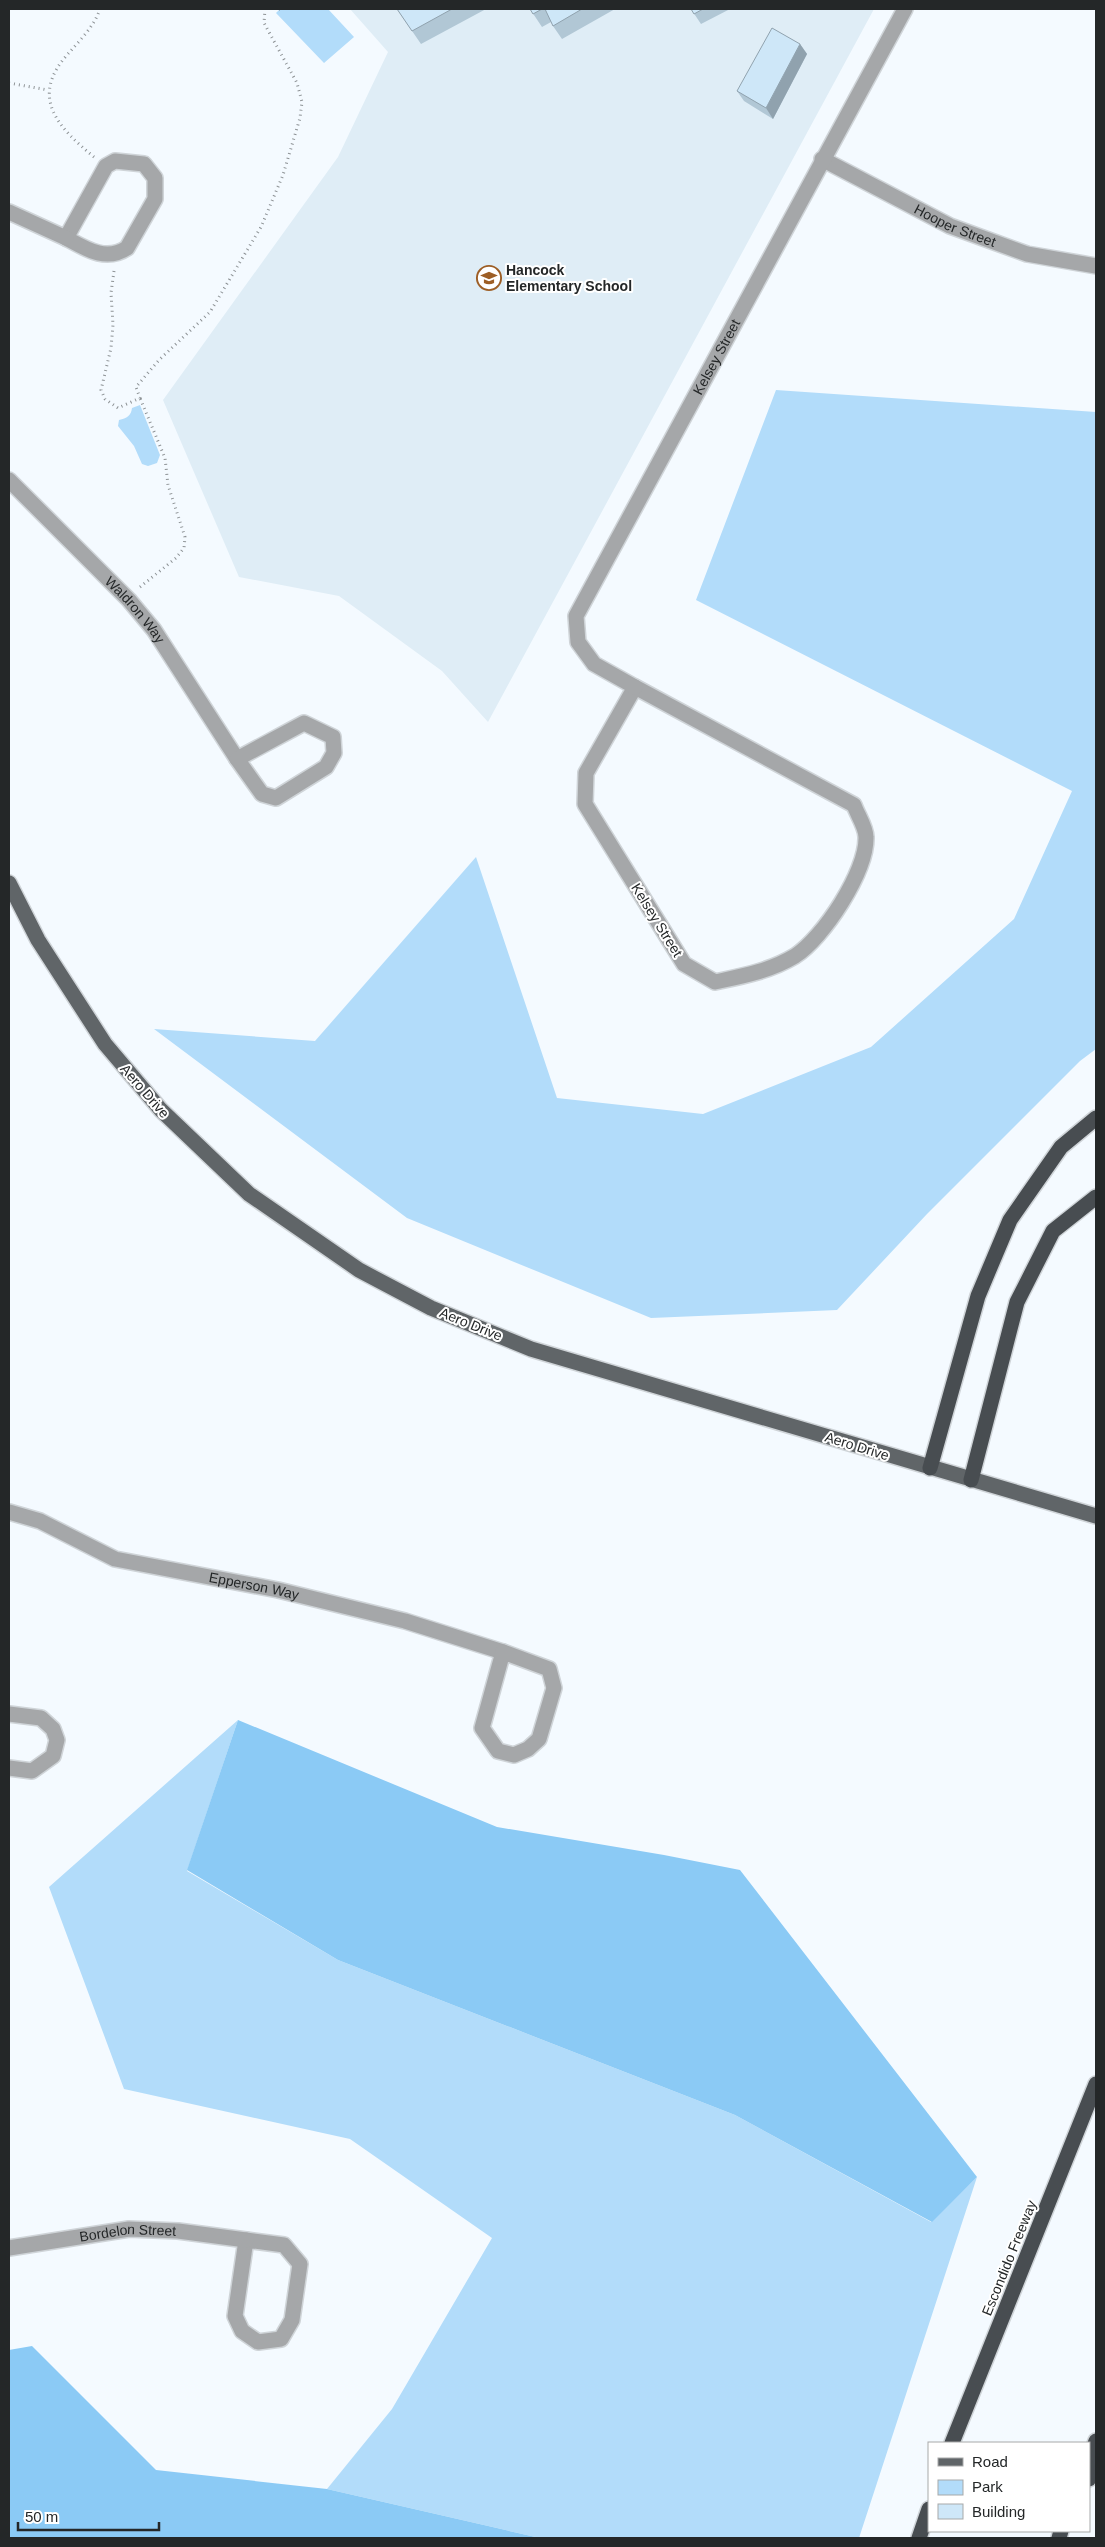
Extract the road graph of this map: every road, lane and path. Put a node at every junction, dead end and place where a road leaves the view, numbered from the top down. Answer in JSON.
{"nodes":[{"id":1,"x":100,"y":9,"type":"edge"},
{"id":2,"x":265,"y":9,"type":"edge"},
{"id":3,"x":905,"y":9,"type":"edge"},
{"id":4,"x":9,"y":83,"type":"edge"},
{"id":5,"x":48,"y":90,"type":"junction"},
{"id":6,"x":822,"y":159,"type":"junction"},
{"id":7,"x":106,"y":166,"type":"junction"},
{"id":8,"x":9,"y":212,"type":"edge"},
{"id":9,"x":66,"y":238,"type":"junction"},
{"id":10,"x":114,"y":254,"type":"junction"},
{"id":11,"x":1096,"y":266,"type":"edge"},
{"id":12,"x":140,"y":398,"type":"junction"},
{"id":13,"x":9,"y":480,"type":"edge"},
{"id":14,"x":126,"y":597,"type":"junction"},
{"id":15,"x":635,"y":687,"type":"junction"},
{"id":16,"x":237,"y":759,"type":"junction"},
{"id":17,"x":9,"y":883,"type":"edge"},
{"id":18,"x":1096,"y":1118,"type":"edge"},
{"id":19,"x":1096,"y":1197,"type":"edge"},
{"id":20,"x":930,"y":1468,"type":"junction"},
{"id":21,"x":971,"y":1480,"type":"junction"},
{"id":22,"x":9,"y":1512,"type":"edge"},
{"id":23,"x":1096,"y":1516,"type":"edge"},
{"id":24,"x":502,"y":1652,"type":"junction"},
{"id":25,"x":9,"y":1714,"type":"edge"},
{"id":26,"x":9,"y":1768,"type":"edge"},
{"id":27,"x":1096,"y":2084,"type":"edge"},
{"id":28,"x":246,"y":2240,"type":"junction"},
{"id":29,"x":9,"y":2248,"type":"edge"},
{"id":30,"x":1096,"y":2441,"type":"edge"},
{"id":31,"x":952,"y":2442,"type":"edge"},
{"id":32,"x":1090,"y":2457,"type":"edge"},
{"id":33,"x":1096,"y":2465,"type":"edge"},
{"id":34,"x":1090,"y":2477,"type":"edge"},
{"id":35,"x":928,"y":2512,"type":"edge"},
{"id":36,"x":919,"y":2538,"type":"edge"}],
"edges":[{"from":1,"to":5,"type":"path"},
{"from":2,"to":12,"type":"path"},
{"from":3,"to":6,"type":"street","name":"Kelsey Street"},
{"from":4,"to":5,"type":"path"},
{"from":5,"to":7,"type":"path"},
{"from":6,"to":11,"type":"street","name":"Hooper Street"},
{"from":6,"to":15,"type":"street","name":"Kelsey Street"},
{"from":7,"to":9,"type":"street"},
{"from":7,"to":10,"type":"street"},
{"from":8,"to":9,"type":"street"},
{"from":9,"to":10,"type":"street"},
{"from":10,"to":12,"type":"path"},
{"from":12,"to":14,"type":"path"},
{"from":13,"to":14,"type":"street","name":"Waldron Way"},
{"from":14,"to":16,"type":"street","name":"Waldron Way"},
{"from":15,"to":15,"type":"street","name":"Kelsey Street"},
{"from":16,"to":16,"type":"street","name":"Waldron Way"},
{"from":17,"to":20,"type":"main road","name":"Aero Drive"},
{"from":18,"to":20,"type":"highway"},
{"from":19,"to":21,"type":"highway"},
{"from":20,"to":21,"type":"main road","name":"Aero Drive"},
{"from":21,"to":23,"type":"main road","name":"Aero Drive"},
{"from":22,"to":24,"type":"street","name":"Epperson Way"},
{"from":24,"to":24,"type":"street","name":"Epperson Way"},
{"from":25,"to":26,"type":"street"},
{"from":27,"to":31,"type":"highway","name":"Escondido Freeway"},
{"from":28,"to":28,"type":"street","name":"Bordelon Street"},
{"from":28,"to":29,"type":"street","name":"Bordelon Street"},
{"from":30,"to":32,"type":"highway"},
{"from":33,"to":34,"type":"highway"},
{"from":35,"to":36,"type":"highway"}]}
